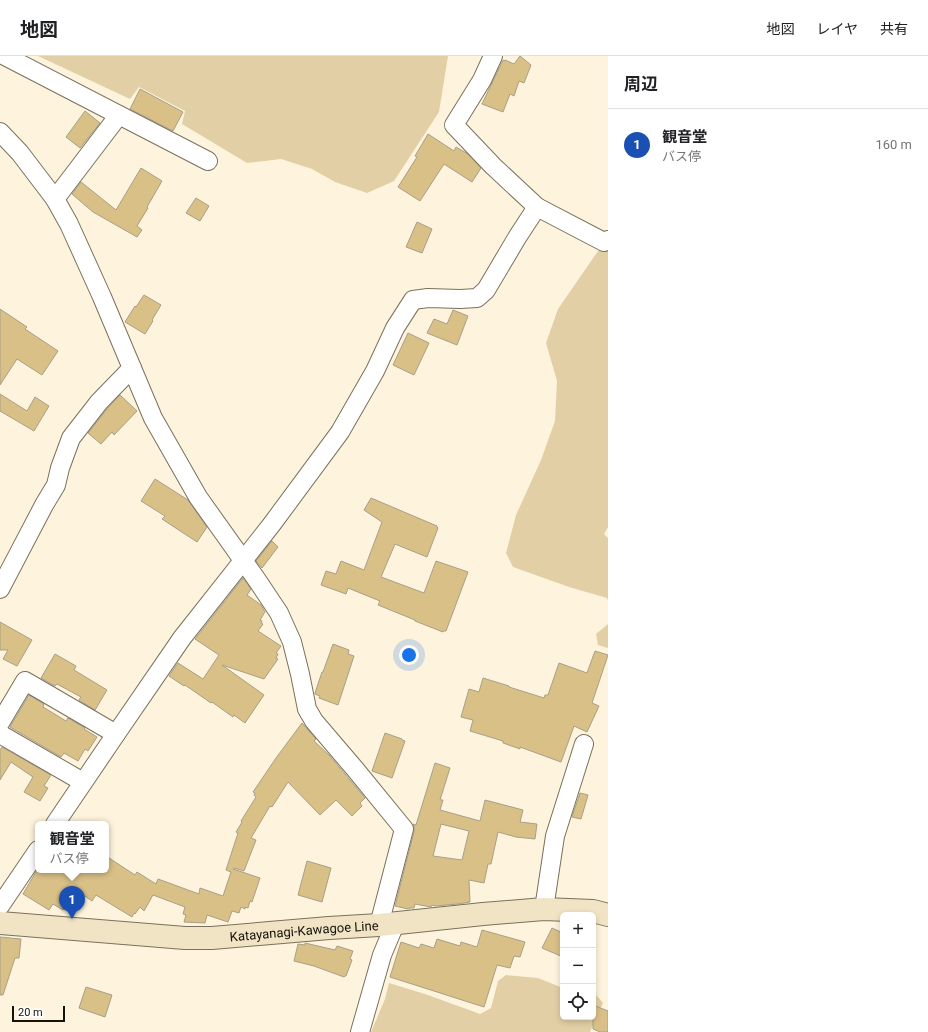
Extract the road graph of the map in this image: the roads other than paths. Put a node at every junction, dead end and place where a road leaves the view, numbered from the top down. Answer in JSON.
{"nodes":[{"id":1,"x":5,"y":56,"type":"edge"},
{"id":2,"x":493,"y":56,"type":"edge"},
{"id":3,"x":119,"y":115,"type":"junction"},
{"id":4,"x":0,"y":132,"type":"edge"},
{"id":5,"x":208,"y":161,"type":"dead end"},
{"id":6,"x":55,"y":199,"type":"junction"},
{"id":7,"x":537,"y":208,"type":"junction"},
{"id":8,"x":608,"y":240,"type":"edge"},
{"id":9,"x":132,"y":368,"type":"junction"},
{"id":10,"x":243,"y":560,"type":"junction"},
{"id":11,"x":0,"y":589,"type":"edge"},
{"id":12,"x":0,"y":723,"type":"edge"},
{"id":13,"x":0,"y":734,"type":"edge"},
{"id":14,"x":116,"y":734,"type":"junction"},
{"id":15,"x":584,"y":744,"type":"dead end"},
{"id":16,"x":83,"y":782,"type":"junction"},
{"id":17,"x":57,"y":821,"type":"edge"},
{"id":18,"x":35,"y":854,"type":"edge"},
{"id":19,"x":0,"y":906,"type":"edge"},
{"id":20,"x":544,"y":909,"type":"junction"},
{"id":21,"x":608,"y":915,"type":"edge"},
{"id":22,"x":0,"y":923,"type":"edge"},
{"id":23,"x":387,"y":925,"type":"junction"},
{"id":24,"x":360,"y":1032,"type":"edge"}],
"edges":[{"from":1,"to":3,"type":"street"},
{"from":2,"to":7,"type":"street"},
{"from":3,"to":5,"type":"street"},
{"from":3,"to":6,"type":"street"},
{"from":4,"to":6,"type":"street"},
{"from":6,"to":9,"type":"street"},
{"from":7,"to":8,"type":"street"},
{"from":7,"to":10,"type":"street"},
{"from":9,"to":10,"type":"street"},
{"from":9,"to":11,"type":"street"},
{"from":10,"to":14,"type":"street"},
{"from":10,"to":23,"type":"street"},
{"from":12,"to":14,"type":"street"},
{"from":13,"to":16,"type":"street"},
{"from":14,"to":16,"type":"street"},
{"from":15,"to":20,"type":"street"},
{"from":16,"to":17,"type":"street"},
{"from":18,"to":19,"type":"street"},
{"from":20,"to":21,"type":"main road","name":"Katayanagi-Kawagoe Line"},
{"from":20,"to":23,"type":"main road","name":"Katayanagi-Kawagoe Line"},
{"from":22,"to":23,"type":"main road","name":"Katayanagi-Kawagoe Line"},
{"from":23,"to":24,"type":"street"}]}
